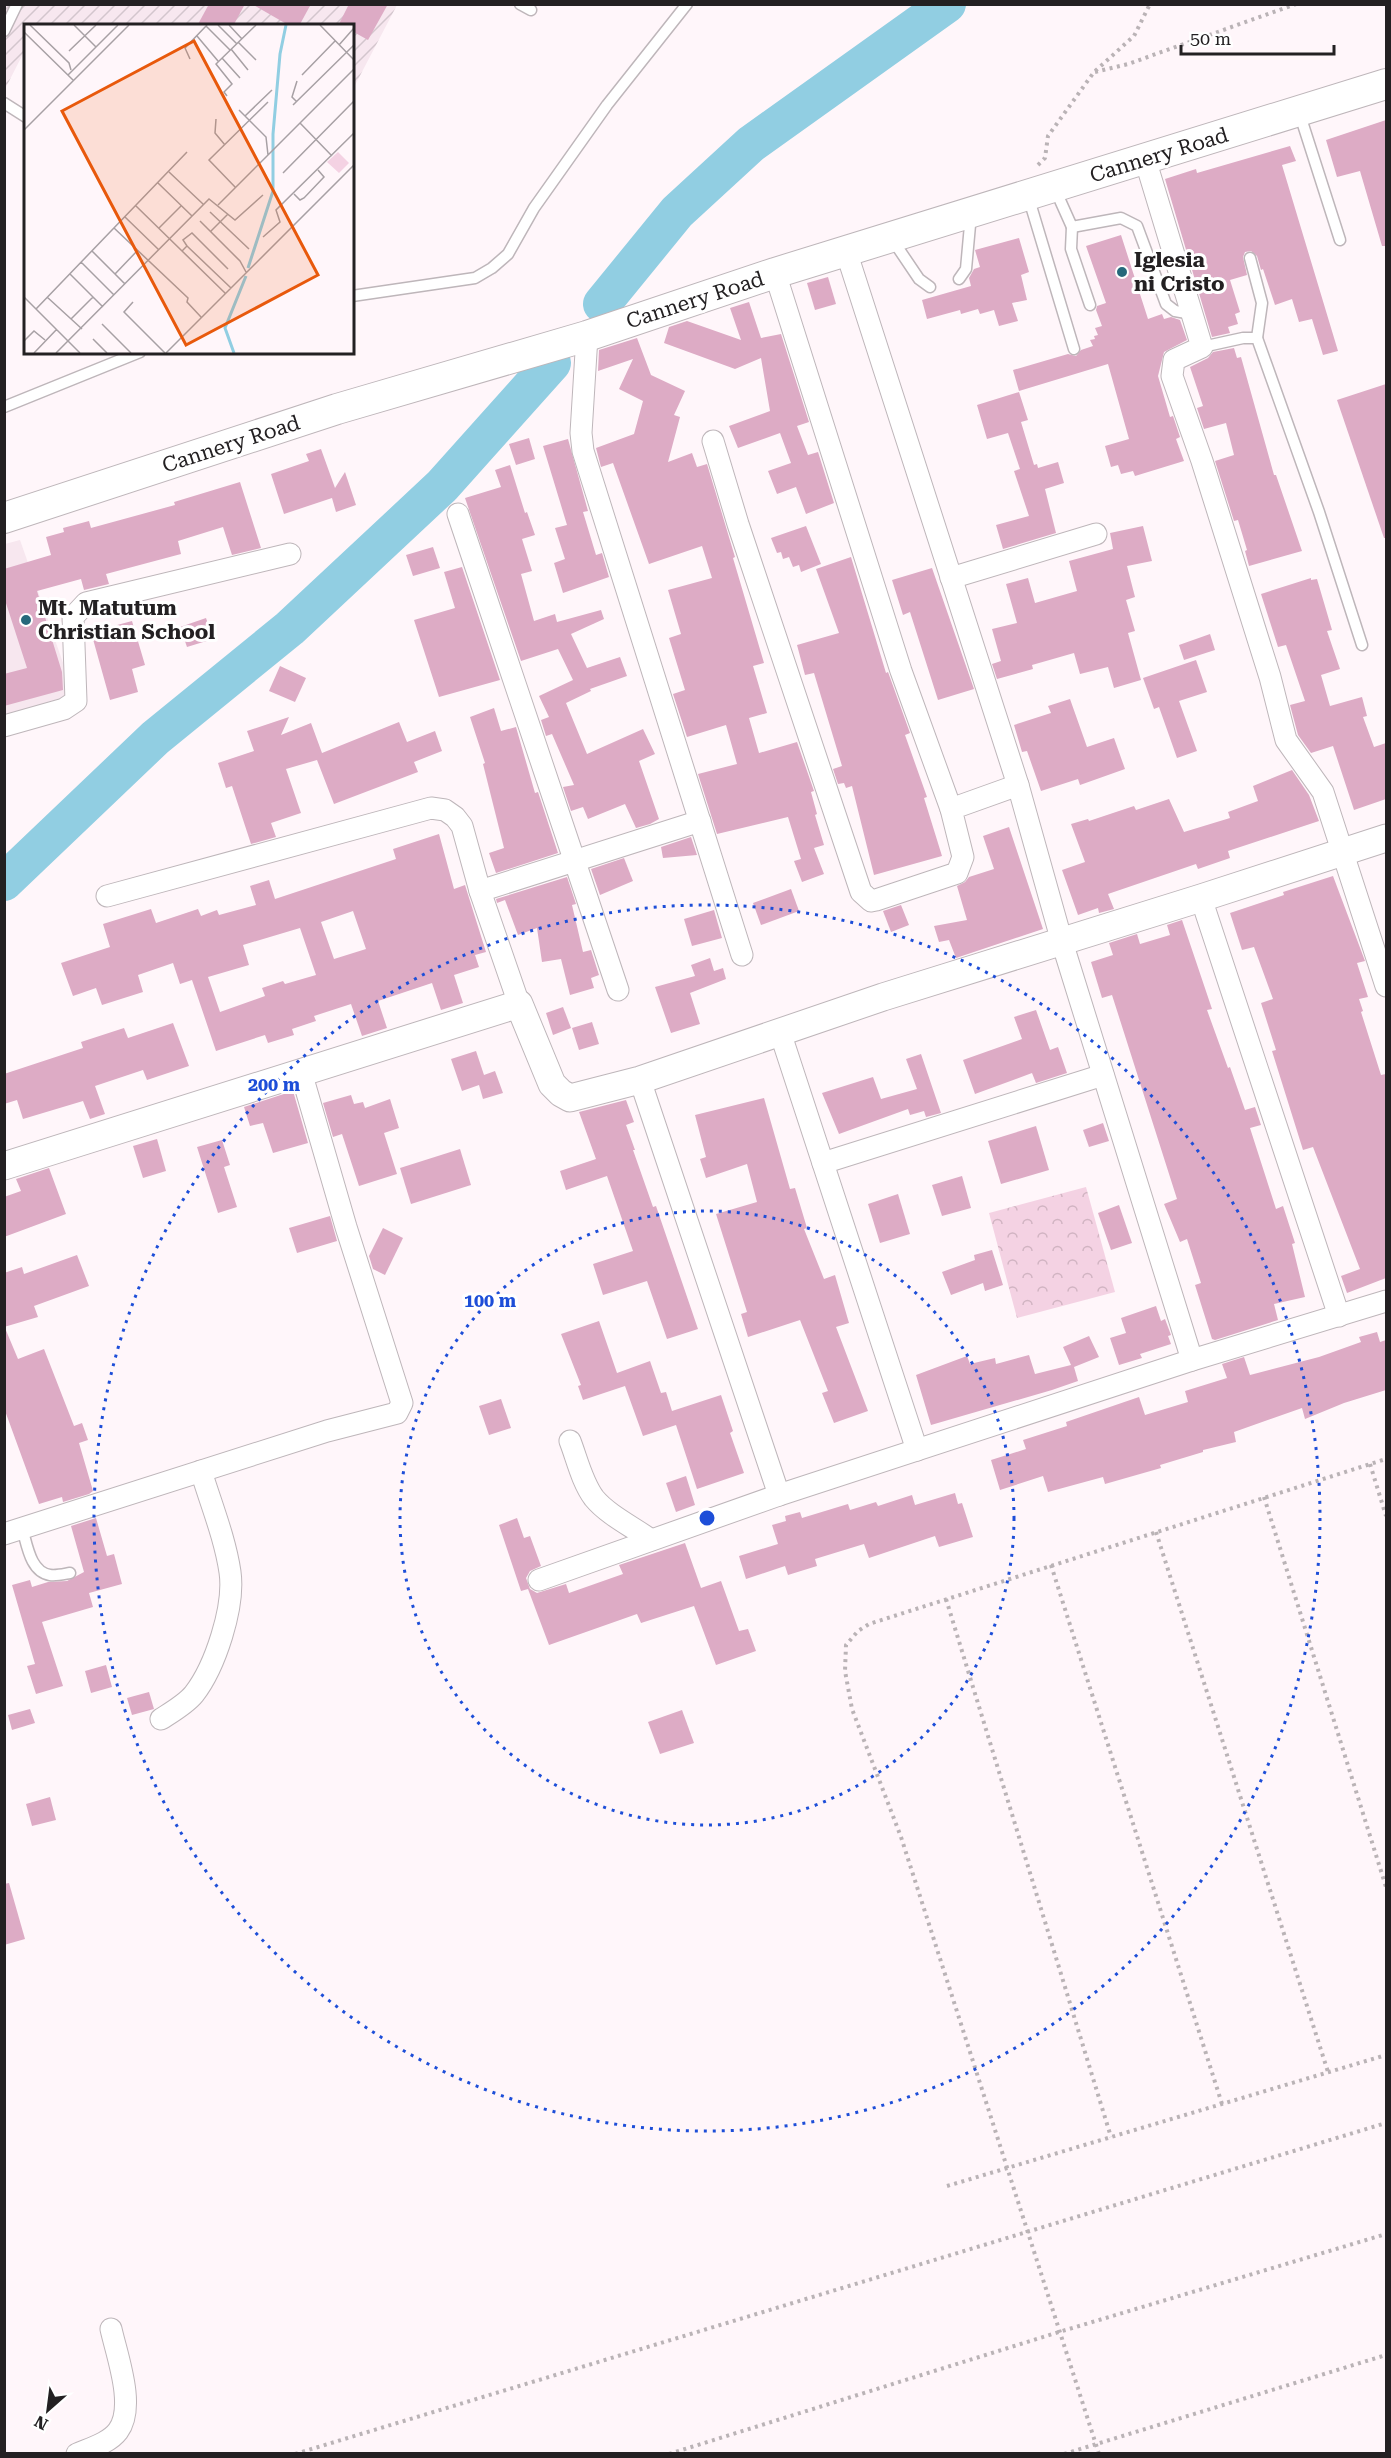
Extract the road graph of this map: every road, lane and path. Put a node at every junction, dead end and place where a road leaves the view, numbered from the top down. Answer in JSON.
{"nodes":[{"id":1,"x":17,"y":4,"type":"edge"},
{"id":2,"x":520,"y":4,"type":"edge"},
{"id":3,"x":687,"y":4,"type":"edge"},
{"id":4,"x":1150,"y":4,"type":"edge"},
{"id":5,"x":1296,"y":4,"type":"edge"},
{"id":6,"x":531,"y":10,"type":"dead end"},
{"id":7,"x":4,"y":31,"type":"edge"},
{"id":8,"x":1094,"y":72,"type":"junction"},
{"id":9,"x":1386,"y":84,"type":"edge"},
{"id":10,"x":4,"y":103,"type":"edge"},
{"id":11,"x":1299,"y":111,"type":"junction"},
{"id":12,"x":24,"y":116,"type":"edge"},
{"id":13,"x":1145,"y":159,"type":"junction"},
{"id":14,"x":1037,"y":185,"type":"junction"},
{"id":15,"x":971,"y":214,"type":"junction"},
{"id":16,"x":1072,"y":227,"type":"junction"},
{"id":17,"x":891,"y":238,"type":"junction"},
{"id":18,"x":1340,"y":240,"type":"dead end"},
{"id":19,"x":846,"y":251,"type":"junction"},
{"id":20,"x":1250,"y":258,"type":"dead end"},
{"id":21,"x":775,"y":273,"type":"junction"},
{"id":22,"x":959,"y":279,"type":"dead end"},
{"id":23,"x":930,"y":287,"type":"dead end"},
{"id":24,"x":354,"y":297,"type":"edge"},
{"id":25,"x":1090,"y":305,"type":"dead end"},
{"id":26,"x":1192,"y":314,"type":"junction"},
{"id":27,"x":586,"y":336,"type":"junction"},
{"id":28,"x":1257,"y":338,"type":"junction"},
{"id":29,"x":1202,"y":347,"type":"junction"},
{"id":30,"x":1074,"y":349,"type":"dead end"},
{"id":31,"x":135,"y":354,"type":"edge"},
{"id":32,"x":4,"y":407,"type":"edge"},
{"id":33,"x":713,"y":441,"type":"dead end"},
{"id":34,"x":458,"y":514,"type":"dead end"},
{"id":35,"x":4,"y":518,"type":"edge"},
{"id":36,"x":1096,"y":534,"type":"dead end"},
{"id":37,"x":290,"y":554,"type":"dead end"},
{"id":38,"x":951,"y":578,"type":"junction"},
{"id":39,"x":1362,"y":645,"type":"dead end"},
{"id":40,"x":4,"y":726,"type":"edge"},
{"id":41,"x":1018,"y":785,"type":"junction"},
{"id":42,"x":951,"y":809,"type":"junction"},
{"id":43,"x":700,"y":821,"type":"junction"},
{"id":44,"x":1386,"y":838,"type":"edge"},
{"id":45,"x":1343,"y":851,"type":"junction"},
{"id":46,"x":573,"y":861,"type":"junction"},
{"id":47,"x":480,"y":891,"type":"junction"},
{"id":48,"x":107,"y":896,"type":"dead end"},
{"id":49,"x":1201,"y":898,"type":"junction"},
{"id":50,"x":1062,"y":942,"type":"junction"},
{"id":51,"x":742,"y":955,"type":"dead end"},
{"id":52,"x":1386,"y":986,"type":"edge"},
{"id":53,"x":618,"y":990,"type":"dead end"},
{"id":54,"x":519,"y":1004,"type":"junction"},
{"id":55,"x":780,"y":1032,"type":"junction"},
{"id":56,"x":302,"y":1072,"type":"junction"},
{"id":57,"x":1103,"y":1075,"type":"junction"},
{"id":58,"x":640,"y":1080,"type":"junction"},
{"id":59,"x":823,"y":1163,"type":"junction"},
{"id":60,"x":4,"y":1166,"type":"edge"},
{"id":61,"x":1386,"y":1301,"type":"edge"},
{"id":62,"x":1339,"y":1316,"type":"junction"},
{"id":63,"x":1192,"y":1360,"type":"junction"},
{"id":64,"x":570,"y":1441,"type":"dead end"},
{"id":65,"x":917,"y":1450,"type":"junction"},
{"id":66,"x":1386,"y":1459,"type":"edge"},
{"id":67,"x":1370,"y":1464,"type":"junction"},
{"id":68,"x":201,"y":1471,"type":"junction"},
{"id":69,"x":778,"y":1495,"type":"junction"},
{"id":70,"x":1264,"y":1497,"type":"junction"},
{"id":71,"x":1386,"y":1516,"type":"edge"},
{"id":72,"x":14,"y":1531,"type":"edge"},
{"id":73,"x":1156,"y":1532,"type":"junction"},
{"id":74,"x":651,"y":1540,"type":"junction"},
{"id":75,"x":1051,"y":1565,"type":"junction"},
{"id":76,"x":70,"y":1573,"type":"dead end"},
{"id":77,"x":539,"y":1580,"type":"dead end"},
{"id":78,"x":946,"y":1599,"type":"junction"},
{"id":79,"x":161,"y":1719,"type":"dead end"},
{"id":80,"x":1386,"y":1887,"type":"edge"},
{"id":81,"x":1386,"y":2055,"type":"edge"},
{"id":82,"x":1328,"y":2072,"type":"junction"},
{"id":83,"x":1222,"y":2104,"type":"junction"},
{"id":84,"x":1386,"y":2123,"type":"edge"},
{"id":85,"x":1111,"y":2137,"type":"junction"},
{"id":86,"x":1008,"y":2167,"type":"junction"},
{"id":87,"x":947,"y":2186,"type":"dead end"},
{"id":88,"x":1029,"y":2232,"type":"junction"},
{"id":89,"x":1386,"y":2234,"type":"edge"},
{"id":90,"x":111,"y":2329,"type":"dead end"},
{"id":91,"x":1059,"y":2332,"type":"junction"},
{"id":92,"x":1386,"y":2355,"type":"edge"},
{"id":93,"x":1096,"y":2444,"type":"junction"},
{"id":94,"x":77,"y":2454,"type":"edge"},
{"id":95,"x":295,"y":2454,"type":"edge"},
{"id":96,"x":669,"y":2454,"type":"edge"},
{"id":97,"x":1064,"y":2454,"type":"edge"},
{"id":98,"x":1099,"y":2454,"type":"edge"}],
"edges":[{"from":1,"to":7,"type":"lane"},
{"from":2,"to":6,"type":"lane"},
{"from":3,"to":24,"type":"lane"},
{"from":4,"to":8,"type":"path"},
{"from":5,"to":8,"type":"path"},
{"from":8,"to":14,"type":"path"},
{"from":9,"to":11,"type":"main road","name":"Cannery Road"},
{"from":10,"to":12,"type":"lane"},
{"from":11,"to":13,"type":"main road","name":"Cannery Road"},
{"from":11,"to":18,"type":"lane"},
{"from":13,"to":14,"type":"main road","name":"Cannery Road"},
{"from":13,"to":26,"type":"street"},
{"from":14,"to":15,"type":"main road","name":"Cannery Road"},
{"from":14,"to":16,"type":"lane"},
{"from":14,"to":30,"type":"lane"},
{"from":15,"to":17,"type":"main road","name":"Cannery Road"},
{"from":15,"to":22,"type":"lane"},
{"from":16,"to":25,"type":"lane"},
{"from":16,"to":26,"type":"lane"},
{"from":17,"to":19,"type":"main road","name":"Cannery Road"},
{"from":17,"to":23,"type":"lane"},
{"from":19,"to":21,"type":"main road","name":"Cannery Road"},
{"from":19,"to":38,"type":"street"},
{"from":20,"to":28,"type":"lane"},
{"from":21,"to":27,"type":"main road","name":"Cannery Road"},
{"from":21,"to":42,"type":"street"},
{"from":26,"to":29,"type":"street"},
{"from":27,"to":35,"type":"main road","name":"Cannery Road"},
{"from":27,"to":43,"type":"street"},
{"from":28,"to":29,"type":"lane"},
{"from":28,"to":39,"type":"lane"},
{"from":29,"to":45,"type":"street"},
{"from":31,"to":32,"type":"lane"},
{"from":33,"to":42,"type":"street"},
{"from":34,"to":46,"type":"street"},
{"from":36,"to":38,"type":"street"},
{"from":37,"to":40,"type":"street"},
{"from":38,"to":41,"type":"street"},
{"from":41,"to":42,"type":"street"},
{"from":41,"to":50,"type":"street"},
{"from":43,"to":46,"type":"street"},
{"from":43,"to":51,"type":"street"},
{"from":44,"to":45,"type":"street"},
{"from":45,"to":49,"type":"street"},
{"from":45,"to":52,"type":"street"},
{"from":46,"to":47,"type":"street"},
{"from":46,"to":53,"type":"street"},
{"from":47,"to":48,"type":"street"},
{"from":47,"to":54,"type":"street"},
{"from":49,"to":50,"type":"street"},
{"from":49,"to":62,"type":"street"},
{"from":50,"to":55,"type":"street"},
{"from":50,"to":57,"type":"street"},
{"from":54,"to":56,"type":"street"},
{"from":54,"to":58,"type":"street"},
{"from":55,"to":58,"type":"street"},
{"from":55,"to":59,"type":"street"},
{"from":56,"to":60,"type":"street"},
{"from":56,"to":68,"type":"street"},
{"from":57,"to":59,"type":"street"},
{"from":57,"to":63,"type":"street"},
{"from":58,"to":69,"type":"street"},
{"from":59,"to":65,"type":"street"},
{"from":61,"to":62,"type":"street"},
{"from":62,"to":63,"type":"street"},
{"from":63,"to":65,"type":"street"},
{"from":64,"to":74,"type":"street"},
{"from":65,"to":69,"type":"street"},
{"from":66,"to":67,"type":"path"},
{"from":67,"to":70,"type":"path"},
{"from":67,"to":71,"type":"path"},
{"from":68,"to":72,"type":"street"},
{"from":68,"to":79,"type":"street"},
{"from":69,"to":74,"type":"street"},
{"from":70,"to":73,"type":"path"},
{"from":70,"to":80,"type":"path"},
{"from":72,"to":76,"type":"lane"},
{"from":73,"to":75,"type":"path"},
{"from":73,"to":82,"type":"path"},
{"from":74,"to":77,"type":"street"},
{"from":75,"to":78,"type":"path"},
{"from":75,"to":83,"type":"path"},
{"from":78,"to":85,"type":"path"},
{"from":78,"to":86,"type":"path"},
{"from":81,"to":82,"type":"path"},
{"from":82,"to":83,"type":"path"},
{"from":83,"to":85,"type":"path"},
{"from":84,"to":88,"type":"path"},
{"from":85,"to":86,"type":"path"},
{"from":86,"to":87,"type":"path"},
{"from":86,"to":88,"type":"path"},
{"from":88,"to":91,"type":"path"},
{"from":88,"to":95,"type":"path"},
{"from":89,"to":91,"type":"path"},
{"from":90,"to":94,"type":"street"},
{"from":91,"to":93,"type":"path"},
{"from":91,"to":96,"type":"path"},
{"from":92,"to":93,"type":"path"},
{"from":93,"to":97,"type":"path"},
{"from":93,"to":98,"type":"path"}]}
